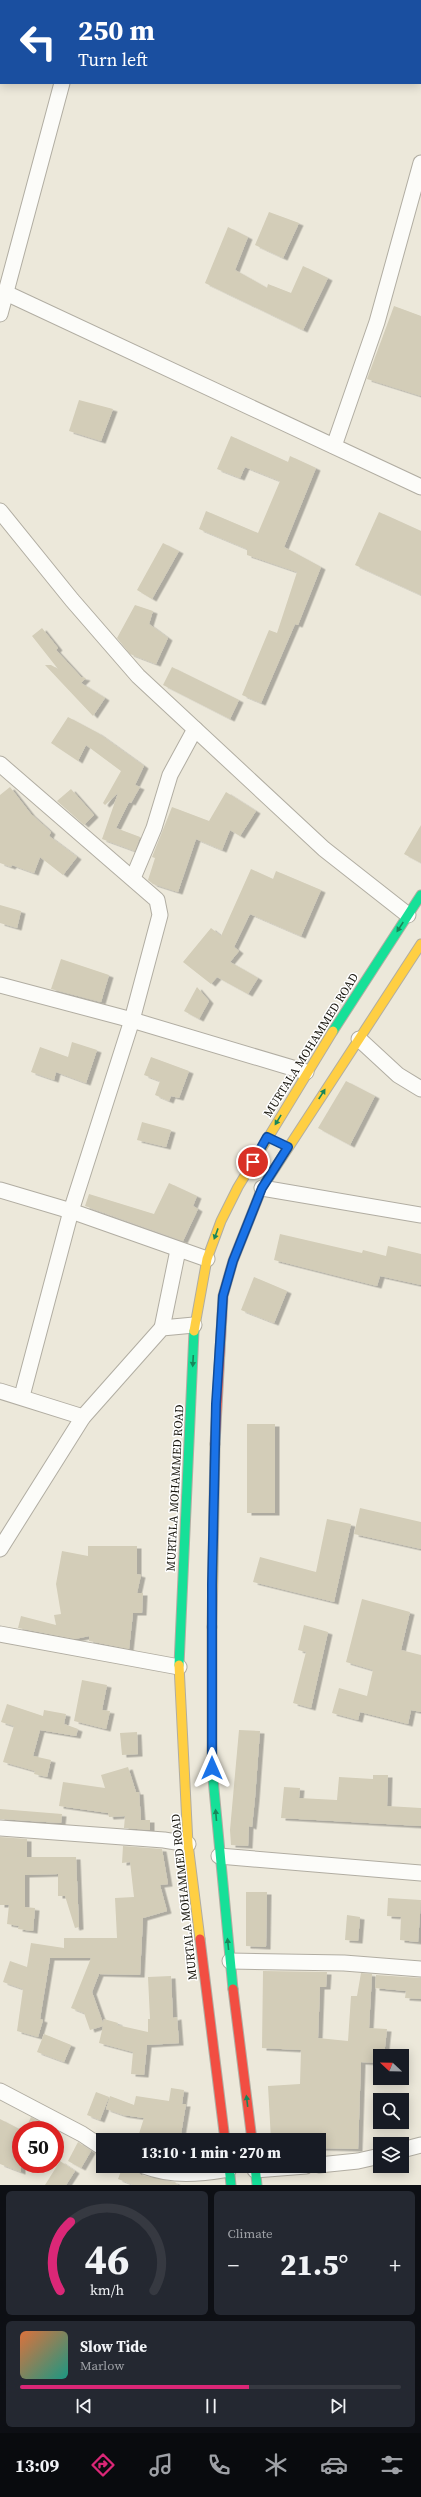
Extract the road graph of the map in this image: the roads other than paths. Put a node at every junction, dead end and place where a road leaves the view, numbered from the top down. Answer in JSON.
{"nodes":[{"id":1,"x":62,"y":84,"type":"edge"},
{"id":2,"x":421,"y":164,"type":"edge"},
{"id":3,"x":6,"y":293,"type":"junction"},
{"id":4,"x":0,"y":314,"type":"edge"},
{"id":5,"x":334,"y":446,"type":"junction"},
{"id":6,"x":421,"y":487,"type":"edge"},
{"id":7,"x":0,"y":511,"type":"edge"},
{"id":8,"x":196,"y":729,"type":"junction"},
{"id":9,"x":0,"y":764,"type":"edge"},
{"id":10,"x":132,"y":878,"type":"junction"},
{"id":11,"x":421,"y":895,"type":"edge"},
{"id":12,"x":408,"y":915,"type":"junction"},
{"id":13,"x":421,"y":944,"type":"edge"},
{"id":14,"x":0,"y":986,"type":"edge"},
{"id":15,"x":132,"y":1020,"type":"junction"},
{"id":16,"x":359,"y":1039,"type":"junction"},
{"id":17,"x":306,"y":1072,"type":"junction"},
{"id":18,"x":421,"y":1089,"type":"edge"},
{"id":19,"x":278,"y":1142,"type":"junction"},
{"id":20,"x":262,"y":1188,"type":"junction"},
{"id":21,"x":0,"y":1190,"type":"edge"},
{"id":22,"x":71,"y":1211,"type":"junction"},
{"id":23,"x":421,"y":1215,"type":"edge"},
{"id":24,"x":178,"y":1250,"type":"junction"},
{"id":25,"x":207,"y":1259,"type":"junction"},
{"id":26,"x":194,"y":1325,"type":"junction"},
{"id":27,"x":162,"y":1328,"type":"junction"},
{"id":28,"x":0,"y":1391,"type":"edge"},
{"id":29,"x":22,"y":1396,"type":"junction"},
{"id":30,"x":83,"y":1417,"type":"junction"},
{"id":31,"x":0,"y":1549,"type":"edge"},
{"id":32,"x":0,"y":1634,"type":"edge"},
{"id":33,"x":179,"y":1667,"type":"junction"},
{"id":34,"x":0,"y":1828,"type":"edge"},
{"id":35,"x":188,"y":1844,"type":"junction"},
{"id":36,"x":219,"y":1856,"type":"junction"},
{"id":37,"x":421,"y":1873,"type":"edge"},
{"id":38,"x":230,"y":1961,"type":"junction"},
{"id":39,"x":421,"y":1969,"type":"edge"},
{"id":40,"x":0,"y":2092,"type":"edge"},
{"id":41,"x":224,"y":2133,"type":"edge"},
{"id":42,"x":251,"y":2133,"type":"edge"},
{"id":43,"x":96,"y":2143,"type":"edge"},
{"id":44,"x":421,"y":2145,"type":"edge"},
{"id":45,"x":409,"y":2148,"type":"edge"},
{"id":46,"x":373,"y":2158,"type":"edge"},
{"id":47,"x":326,"y":2164,"type":"edge"},
{"id":48,"x":162,"y":2173,"type":"edge"},
{"id":49,"x":207,"y":2173,"type":"edge"},
{"id":50,"x":230,"y":2173,"type":"edge"},
{"id":51,"x":231,"y":2185,"type":"edge"}],
"edges":[{"from":1,"to":3,"type":"street"},
{"from":2,"to":5,"type":"street"},
{"from":3,"to":4,"type":"street"},
{"from":3,"to":5,"type":"street"},
{"from":5,"to":6,"type":"street"},
{"from":7,"to":8,"type":"street"},
{"from":8,"to":10,"type":"street"},
{"from":8,"to":12,"type":"street"},
{"from":9,"to":10,"type":"street"},
{"from":10,"to":15,"type":"street"},
{"from":11,"to":12,"type":"main road","name":"MURTALA MOHAMMED ROAD"},
{"from":12,"to":17,"type":"main road","name":"MURTALA MOHAMMED ROAD","one_way":true},
{"from":13,"to":16,"type":"main road","name":"MURTALA MOHAMMED ROAD"},
{"from":14,"to":15,"type":"street"},
{"from":15,"to":17,"type":"street"},
{"from":15,"to":22,"type":"street"},
{"from":16,"to":18,"type":"street"},
{"from":19,"to":16,"type":"main road","name":"MURTALA MOHAMMED ROAD","one_way":true},
{"from":17,"to":19,"type":"main road","name":"MURTALA MOHAMMED ROAD","one_way":true},
{"from":19,"to":20,"type":"main road","name":"MURTALA MOHAMMED ROAD"},
{"from":19,"to":25,"type":"main road","name":"MURTALA MOHAMMED ROAD","one_way":true},
{"from":20,"to":23,"type":"street"},
{"from":36,"to":20,"type":"main road","name":"MURTALA MOHAMMED ROAD","one_way":true},
{"from":21,"to":22,"type":"street"},
{"from":22,"to":24,"type":"street"},
{"from":22,"to":29,"type":"street"},
{"from":24,"to":25,"type":"street"},
{"from":24,"to":27,"type":"street"},
{"from":25,"to":26,"type":"main road","name":"MURTALA MOHAMMED ROAD"},
{"from":26,"to":27,"type":"street"},
{"from":26,"to":33,"type":"main road","name":"MURTALA MOHAMMED ROAD","one_way":true},
{"from":27,"to":30,"type":"street"},
{"from":28,"to":29,"type":"street"},
{"from":29,"to":30,"type":"street"},
{"from":30,"to":31,"type":"street"},
{"from":32,"to":33,"type":"street"},
{"from":33,"to":35,"type":"main road","name":"MURTALA MOHAMMED ROAD"},
{"from":34,"to":35,"type":"street"},
{"from":35,"to":41,"type":"main road","name":"MURTALA MOHAMMED ROAD"},
{"from":36,"to":37,"type":"street"},
{"from":38,"to":36,"type":"main road","name":"MURTALA MOHAMMED ROAD","one_way":true},
{"from":38,"to":39,"type":"street"},
{"from":42,"to":38,"type":"main road","name":"MURTALA MOHAMMED ROAD","one_way":true},
{"from":40,"to":43,"type":"street"},
{"from":44,"to":45,"type":"street"},
{"from":46,"to":47,"type":"street"},
{"from":48,"to":49,"type":"street"},
{"from":50,"to":51,"type":"main road"}]}
